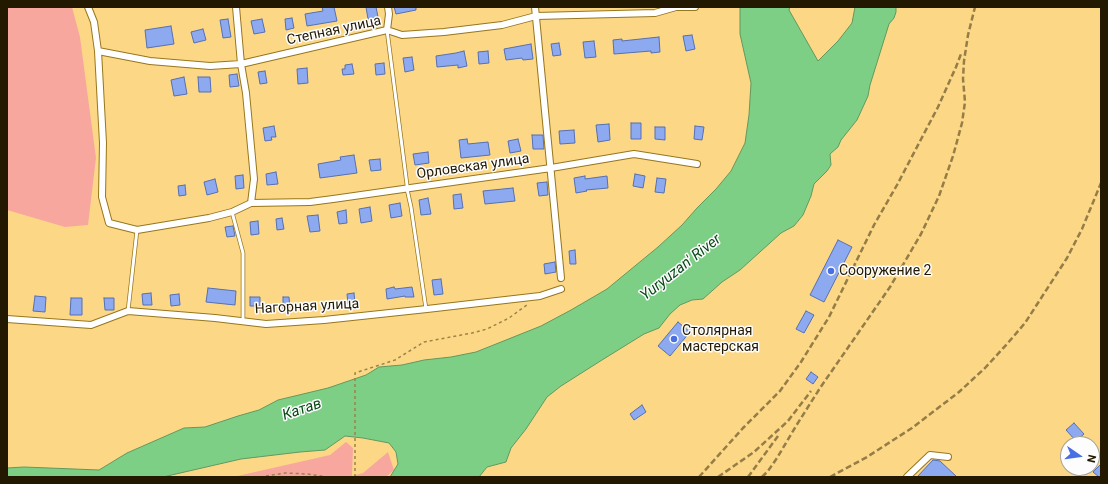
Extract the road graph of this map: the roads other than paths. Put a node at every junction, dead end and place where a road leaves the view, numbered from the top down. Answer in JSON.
{"nodes":[{"id":1,"x":88,"y":7,"type":"edge"},
{"id":2,"x":236,"y":7,"type":"edge"},
{"id":3,"x":388,"y":7,"type":"edge"},
{"id":4,"x":535,"y":7,"type":"edge"},
{"id":5,"x":695,"y":7,"type":"edge"},
{"id":6,"x":536,"y":16,"type":"junction"},
{"id":7,"x":387,"y":30,"type":"junction"},
{"id":8,"x":98,"y":51,"type":"junction"},
{"id":9,"x":241,"y":64,"type":"junction"},
{"id":10,"x":697,"y":164,"type":"dead end"},
{"id":11,"x":551,"y":168,"type":"junction"},
{"id":12,"x":407,"y":189,"type":"junction"},
{"id":13,"x":251,"y":203,"type":"junction"},
{"id":14,"x":232,"y":212,"type":"junction"},
{"id":15,"x":137,"y":230,"type":"junction"},
{"id":16,"x":561,"y":278,"type":"dead end"},
{"id":17,"x":561,"y":289,"type":"dead end"},
{"id":18,"x":427,"y":309,"type":"junction"},
{"id":19,"x":128,"y":311,"type":"junction"},
{"id":20,"x":7,"y":319,"type":"edge"},
{"id":21,"x":243,"y":321,"type":"junction"},
{"id":22,"x":948,"y":457,"type":"dead end"},
{"id":23,"x":907,"y":477,"type":"edge"}],
"edges":[{"from":1,"to":8,"type":"street"},
{"from":2,"to":9,"type":"street"},
{"from":3,"to":7,"type":"street"},
{"from":4,"to":6,"type":"street"},
{"from":5,"to":6,"type":"street","name":"Степная улица"},
{"from":6,"to":7,"type":"street","name":"Степная улица"},
{"from":6,"to":11,"type":"street"},
{"from":7,"to":9,"type":"street","name":"Степная улица"},
{"from":7,"to":12,"type":"lane"},
{"from":8,"to":9,"type":"street","name":"Степная улица"},
{"from":8,"to":15,"type":"street"},
{"from":9,"to":13,"type":"street"},
{"from":10,"to":11,"type":"street","name":"Орловская улица"},
{"from":11,"to":12,"type":"street","name":"Орловская улица"},
{"from":11,"to":16,"type":"street"},
{"from":12,"to":13,"type":"street","name":"Орловская улица"},
{"from":12,"to":18,"type":"lane"},
{"from":13,"to":14,"type":"street"},
{"from":14,"to":15,"type":"street"},
{"from":14,"to":21,"type":"lane"},
{"from":15,"to":19,"type":"lane"},
{"from":17,"to":18,"type":"street","name":"Нагорная улица"},
{"from":18,"to":21,"type":"street","name":"Нагорная улица"},
{"from":19,"to":20,"type":"street","name":"Нагорная улица"},
{"from":19,"to":21,"type":"street","name":"Нагорная улица"},
{"from":22,"to":23,"type":"street"}]}
